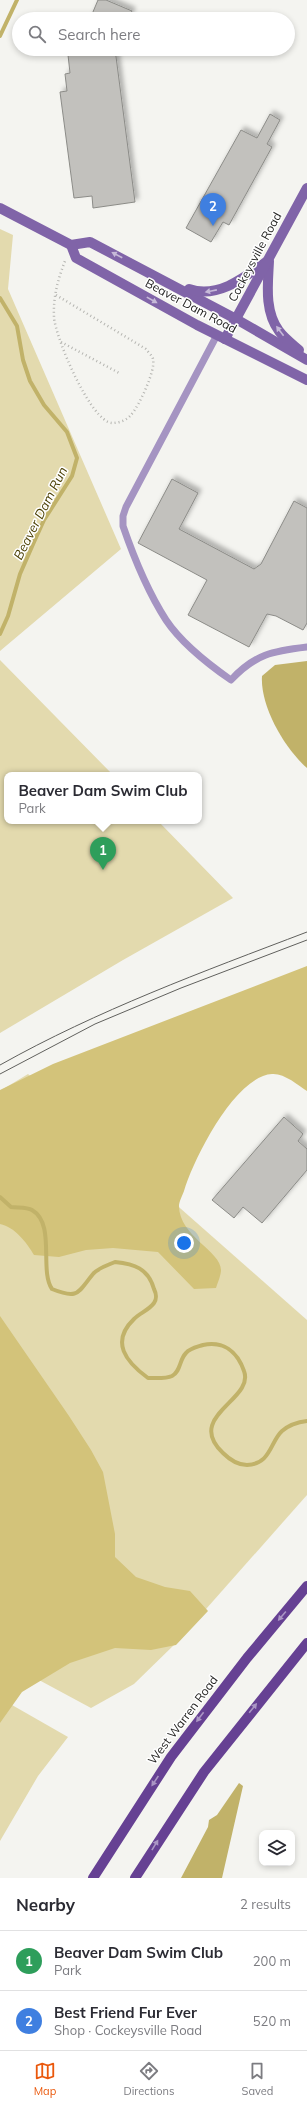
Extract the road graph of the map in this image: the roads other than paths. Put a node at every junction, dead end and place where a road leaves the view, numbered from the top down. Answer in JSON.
{"nodes":[{"id":1,"x":307,"y":188,"type":"edge"},
{"id":2,"x":0,"y":208,"type":"edge"},
{"id":3,"x":71,"y":245,"type":"junction"},
{"id":4,"x":269,"y":259,"type":"junction"},
{"id":5,"x":164,"y":280,"type":"junction"},
{"id":6,"x":236,"y":319,"type":"junction"},
{"id":7,"x":221,"y":337,"type":"junction"},
{"id":8,"x":307,"y":359,"type":"edge"},
{"id":9,"x":307,"y":380,"type":"edge"},
{"id":10,"x":307,"y":647,"type":"edge"},
{"id":11,"x":307,"y":1586,"type":"edge"},
{"id":12,"x":307,"y":1643,"type":"edge"},
{"id":13,"x":93,"y":1878,"type":"edge"},
{"id":14,"x":135,"y":1878,"type":"edge"}],
"edges":[{"from":1,"to":4,"type":"main road","name":"Cockeysville Road"},
{"from":2,"to":3,"type":"main road","name":"Beaver Dam Road"},
{"from":5,"to":3,"type":"main road","name":"Beaver Dam Road","one_way":true},
{"from":3,"to":7,"type":"main road","name":"Beaver Dam Road","one_way":true},
{"from":4,"to":5,"type":"main road","one_way":true},
{"from":4,"to":6,"type":"main road","name":"Cockeysville Road"},
{"from":8,"to":4,"type":"main road","one_way":true},
{"from":5,"to":6,"type":"main road","name":"Beaver Dam Road"},
{"from":6,"to":7,"type":"main road","name":"Cockeysville Road"},
{"from":6,"to":8,"type":"main road","name":"Beaver Dam Road"},
{"from":7,"to":9,"type":"main road","name":"Beaver Dam Road"},
{"from":7,"to":10,"type":"lane"},
{"from":11,"to":13,"type":"main road","name":"West Warren Road","one_way":true},
{"from":14,"to":12,"type":"main road","one_way":true}]}
